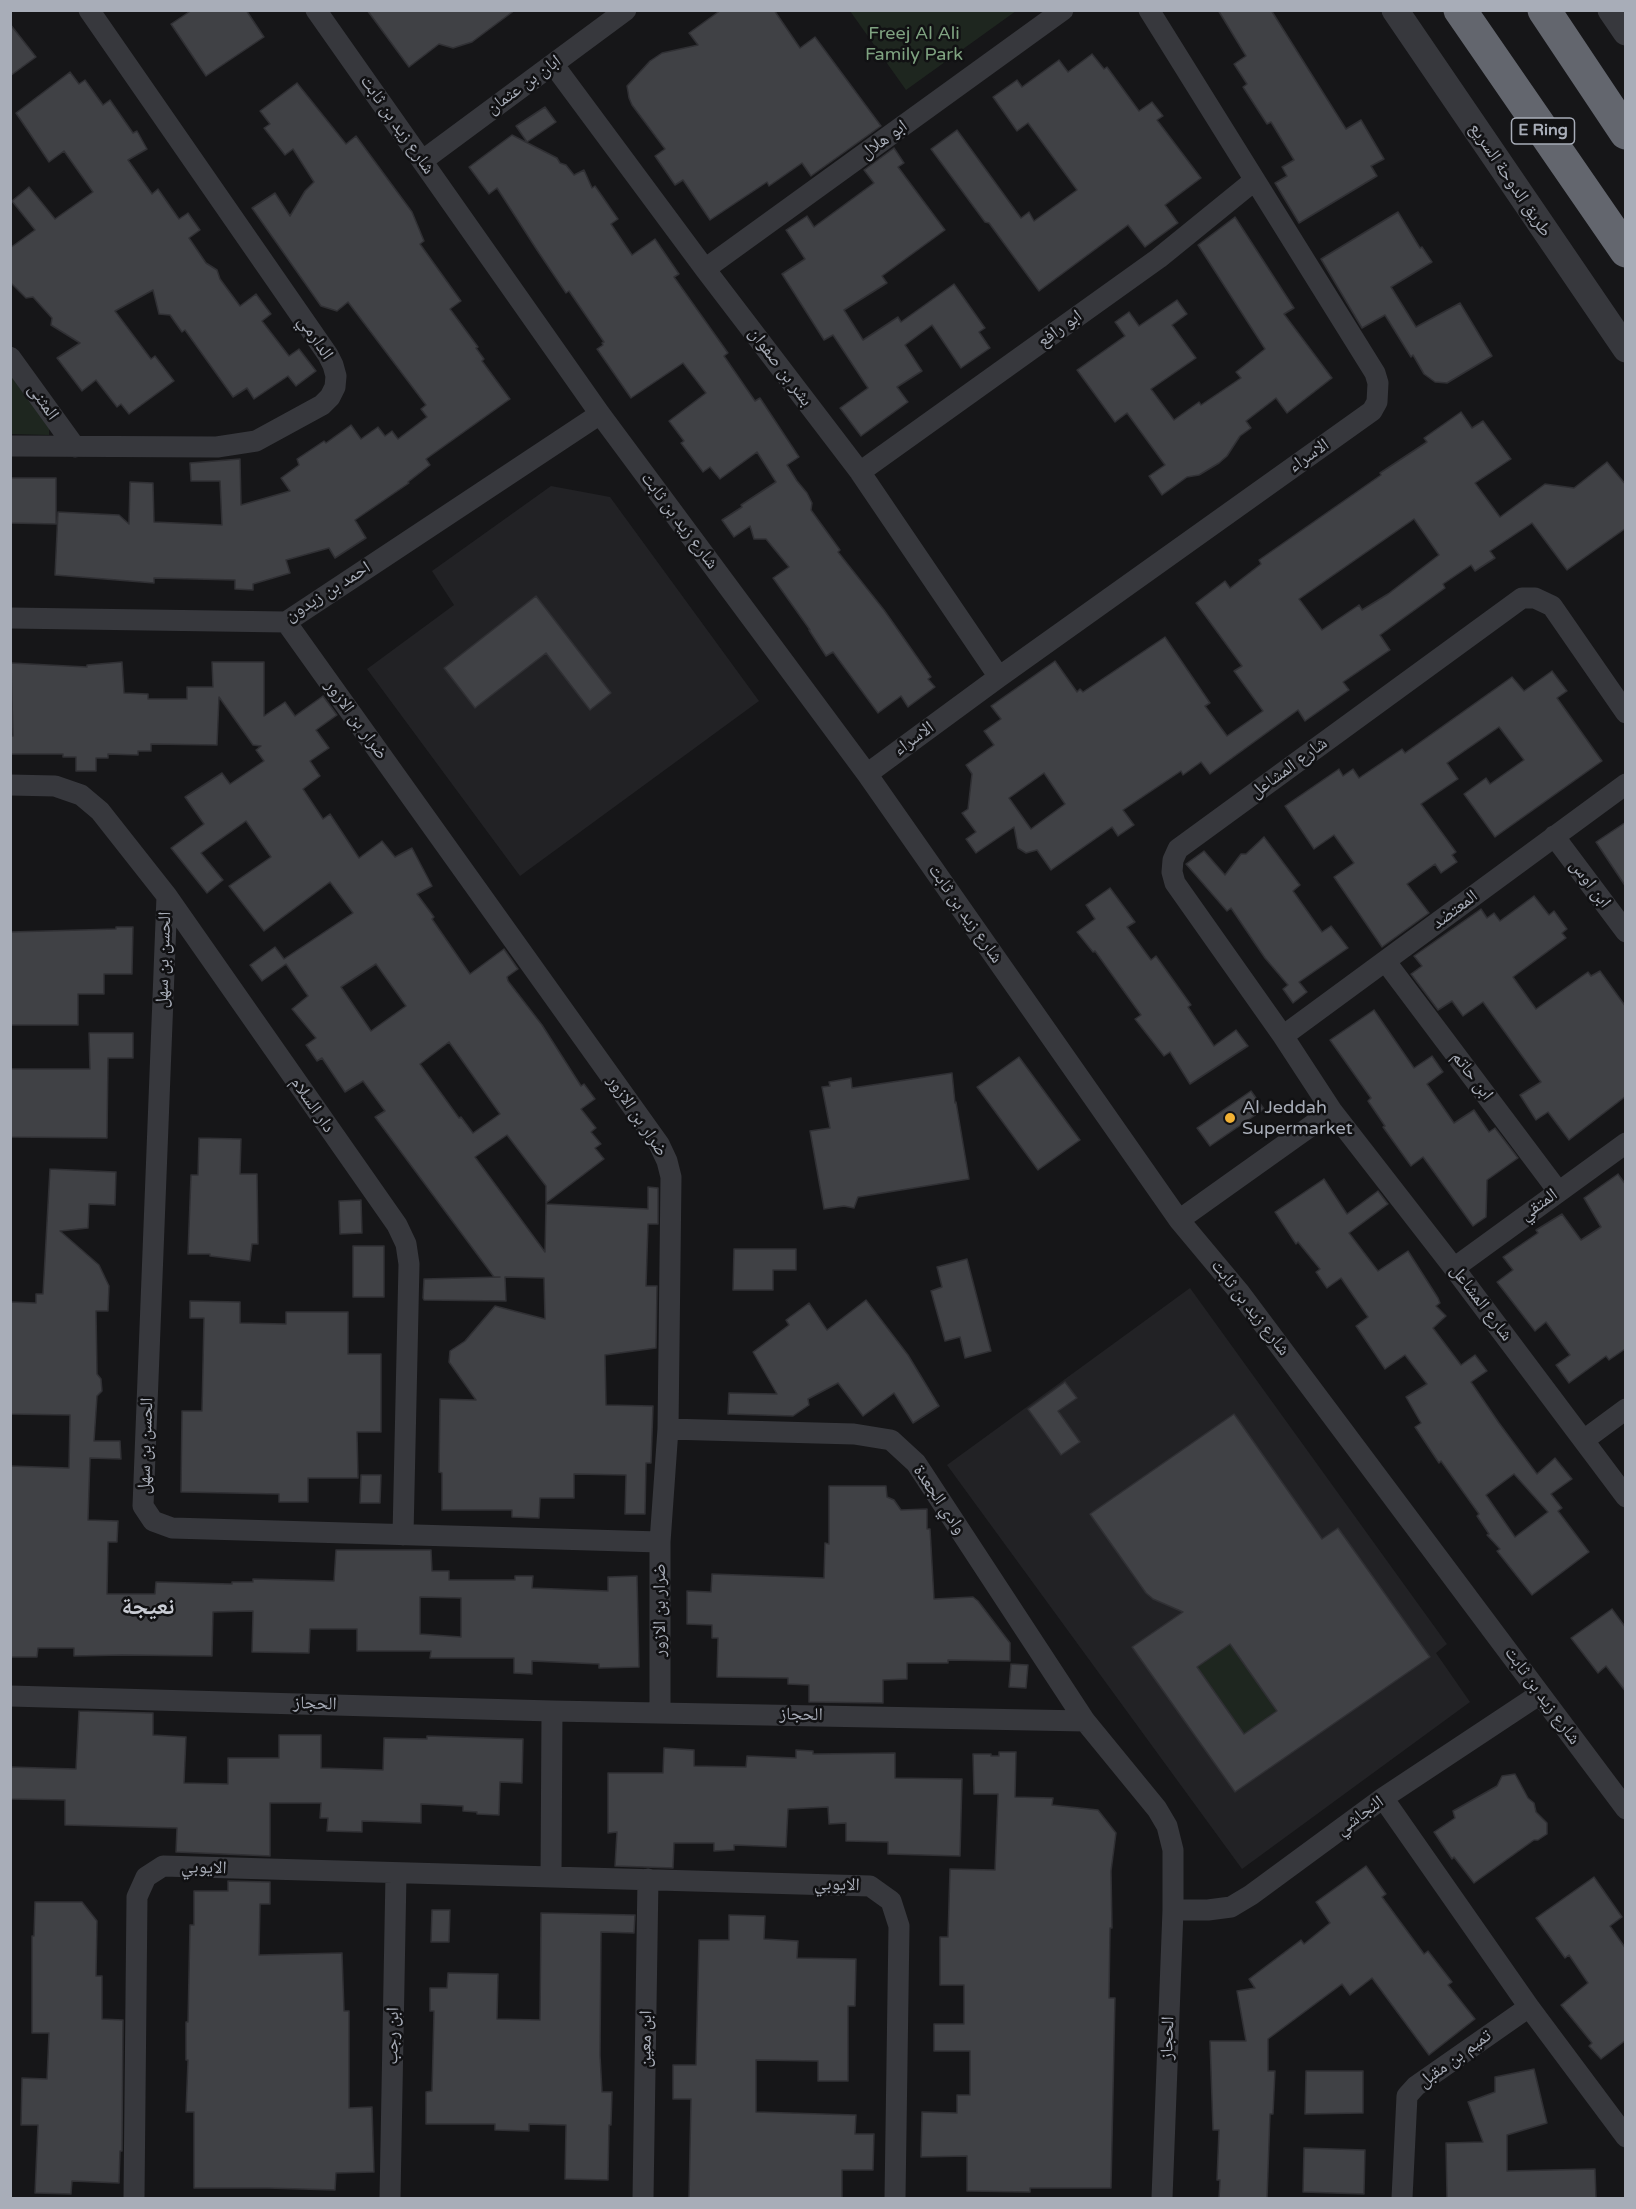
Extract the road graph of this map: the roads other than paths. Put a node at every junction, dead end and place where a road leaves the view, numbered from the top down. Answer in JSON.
{"nodes":[{"id":1,"x":89,"y":10,"type":"edge"},
{"id":2,"x":316,"y":10,"type":"edge"},
{"id":3,"x":626,"y":10,"type":"edge"},
{"id":4,"x":1063,"y":10,"type":"edge"},
{"id":5,"x":1149,"y":10,"type":"edge"},
{"id":6,"x":1395,"y":10,"type":"edge"},
{"id":7,"x":1460,"y":10,"type":"edge"},
{"id":8,"x":1544,"y":10,"type":"edge"},
{"id":9,"x":1611,"y":10,"type":"edge"},
{"id":10,"x":1626,"y":32,"type":"edge"},
{"id":11,"x":553,"y":64,"type":"junction"},
{"id":12,"x":1626,"y":133,"type":"edge"},
{"id":13,"x":422,"y":160,"type":"junction"},
{"id":14,"x":1256,"y":180,"type":"junction"},
{"id":15,"x":1626,"y":251,"type":"edge"},
{"id":16,"x":705,"y":269,"type":"junction"},
{"id":17,"x":1626,"y":349,"type":"edge"},
{"id":18,"x":10,"y":357,"type":"edge"},
{"id":19,"x":600,"y":414,"type":"junction"},
{"id":20,"x":10,"y":446,"type":"edge"},
{"id":21,"x":75,"y":447,"type":"junction"},
{"id":22,"x":860,"y":472,"type":"junction"},
{"id":23,"x":10,"y":618,"type":"edge"},
{"id":24,"x":286,"y":622,"type":"junction"},
{"id":25,"x":999,"y":676,"type":"junction"},
{"id":26,"x":1626,"y":713,"type":"edge"},
{"id":27,"x":867,"y":774,"type":"junction"},
{"id":28,"x":1626,"y":784,"type":"edge"},
{"id":29,"x":10,"y":785,"type":"edge"},
{"id":30,"x":1554,"y":837,"type":"junction"},
{"id":31,"x":167,"y":896,"type":"junction"},
{"id":32,"x":1626,"y":932,"type":"edge"},
{"id":33,"x":1386,"y":962,"type":"junction"},
{"id":34,"x":1283,"y":1036,"type":"junction"},
{"id":35,"x":1332,"y":1111,"type":"junction"},
{"id":36,"x":1626,"y":1143,"type":"edge"},
{"id":37,"x":1558,"y":1191,"type":"junction"},
{"id":38,"x":1179,"y":1220,"type":"junction"},
{"id":39,"x":1454,"y":1268,"type":"junction"},
{"id":40,"x":1626,"y":1410,"type":"edge"},
{"id":41,"x":668,"y":1429,"type":"junction"},
{"id":42,"x":1584,"y":1440,"type":"junction"},
{"id":43,"x":1626,"y":1497,"type":"edge"},
{"id":44,"x":403,"y":1535,"type":"junction"},
{"id":45,"x":660,"y":1542,"type":"junction"},
{"id":46,"x":1540,"y":1694,"type":"junction"},
{"id":47,"x":10,"y":1696,"type":"edge"},
{"id":48,"x":552,"y":1711,"type":"junction"},
{"id":49,"x":660,"y":1713,"type":"junction"},
{"id":50,"x":1085,"y":1721,"type":"junction"},
{"id":51,"x":1383,"y":1798,"type":"junction"},
{"id":52,"x":1626,"y":1809,"type":"edge"},
{"id":53,"x":396,"y":1874,"type":"junction"},
{"id":54,"x":551,"y":1877,"type":"junction"},
{"id":55,"x":648,"y":1879,"type":"junction"},
{"id":56,"x":1173,"y":1910,"type":"junction"},
{"id":57,"x":1529,"y":2007,"type":"junction"},
{"id":58,"x":1626,"y":2137,"type":"edge"},
{"id":59,"x":134,"y":2199,"type":"edge"},
{"id":60,"x":390,"y":2199,"type":"edge"},
{"id":61,"x":643,"y":2199,"type":"edge"},
{"id":62,"x":895,"y":2199,"type":"edge"},
{"id":63,"x":1162,"y":2199,"type":"edge"},
{"id":64,"x":1402,"y":2199,"type":"edge"}],
"edges":[{"from":1,"to":21,"type":"street","name":"الدارمي"},
{"from":2,"to":13,"type":"street","name":"شارع زيد بن ثابت"},
{"from":3,"to":11,"type":"street","name":"ابان بن عثمان"},
{"from":4,"to":16,"type":"street","name":"ابو هلال"},
{"from":5,"to":14,"type":"street","name":"الاسراء"},
{"from":6,"to":17,"type":"street","name":"طريق الدوحة السريع"},
{"from":7,"to":15,"type":"highway","number":"E Ring"},
{"from":8,"to":12,"type":"highway"},
{"from":9,"to":10,"type":"street"},
{"from":11,"to":13,"type":"street","name":"ابان بن عثمان"},
{"from":11,"to":16,"type":"street","name":"بشر بن صفوان"},
{"from":13,"to":19,"type":"street","name":"شارع زيد بن ثابت"},
{"from":14,"to":22,"type":"street","name":"ابو رافع"},
{"from":14,"to":25,"type":"street","name":"الاسراء"},
{"from":16,"to":22,"type":"street","name":"بشر بن صفوان"},
{"from":18,"to":21,"type":"street","name":"المثنى"},
{"from":19,"to":24,"type":"street","name":"احمد بن زيدون"},
{"from":19,"to":27,"type":"street","name":"شارع زيد بن ثابت"},
{"from":20,"to":21,"type":"street","name":"الدارمي"},
{"from":22,"to":25,"type":"street","name":"بشر بن صفوان"},
{"from":23,"to":24,"type":"street","name":"احمد بن زيدون"},
{"from":24,"to":41,"type":"street","name":"ضرار بن الازور"},
{"from":25,"to":27,"type":"street","name":"الاسراء"},
{"from":26,"to":34,"type":"street","name":"شارع المشاعل"},
{"from":27,"to":38,"type":"street","name":"شارع زيد بن ثابت"},
{"from":28,"to":30,"type":"street","name":"المعتضد"},
{"from":29,"to":31,"type":"street","name":"دار السلام"},
{"from":30,"to":32,"type":"street","name":"ابن اوس"},
{"from":30,"to":33,"type":"street","name":"المعتضد"},
{"from":31,"to":44,"type":"street","name":"دار السلام"},
{"from":31,"to":44,"type":"street","name":"الحسن بن سهل"},
{"from":33,"to":34,"type":"street","name":"المعتضد"},
{"from":33,"to":37,"type":"street","name":"ابن حاتم"},
{"from":34,"to":35,"type":"street","name":"شارع المشاعل"},
{"from":35,"to":38,"type":"street"},
{"from":35,"to":39,"type":"street","name":"شارع المشاعل"},
{"from":36,"to":37,"type":"street","name":"المتقي"},
{"from":37,"to":39,"type":"street","name":"المتقي"},
{"from":38,"to":46,"type":"street","name":"شارع زيد بن ثابت"},
{"from":39,"to":42,"type":"street","name":"شارع المشاعل"},
{"from":40,"to":42,"type":"street"},
{"from":41,"to":45,"type":"street","name":"ضرار بن الازور"},
{"from":41,"to":50,"type":"street","name":"وادي الجعدة"},
{"from":42,"to":43,"type":"street","name":"شارع المشاعل"},
{"from":44,"to":45,"type":"street","name":"الحسن بن سهل"},
{"from":45,"to":49,"type":"street","name":"ضرار بن الازور"},
{"from":46,"to":51,"type":"street","name":"النجاشي"},
{"from":46,"to":52,"type":"street","name":"شارع زيد بن ثابت"},
{"from":47,"to":48,"type":"street","name":"الحجاز"},
{"from":48,"to":49,"type":"street","name":"الحجاز"},
{"from":48,"to":54,"type":"street"},
{"from":49,"to":50,"type":"street","name":"الحجاز"},
{"from":50,"to":56,"type":"street","name":"الحجاز"},
{"from":51,"to":56,"type":"street","name":"النجاشي"},
{"from":51,"to":57,"type":"street"},
{"from":53,"to":54,"type":"street","name":"الايوبي"},
{"from":53,"to":59,"type":"street","name":"الايوبي"},
{"from":53,"to":60,"type":"street","name":"ابن رجب"},
{"from":54,"to":55,"type":"street","name":"الايوبي"},
{"from":55,"to":61,"type":"street","name":"ابن معين"},
{"from":55,"to":62,"type":"street","name":"الايوبي"},
{"from":56,"to":63,"type":"street","name":"الحجاز"},
{"from":57,"to":58,"type":"street"},
{"from":57,"to":64,"type":"street","name":"تميم بن مقبل"}]}
